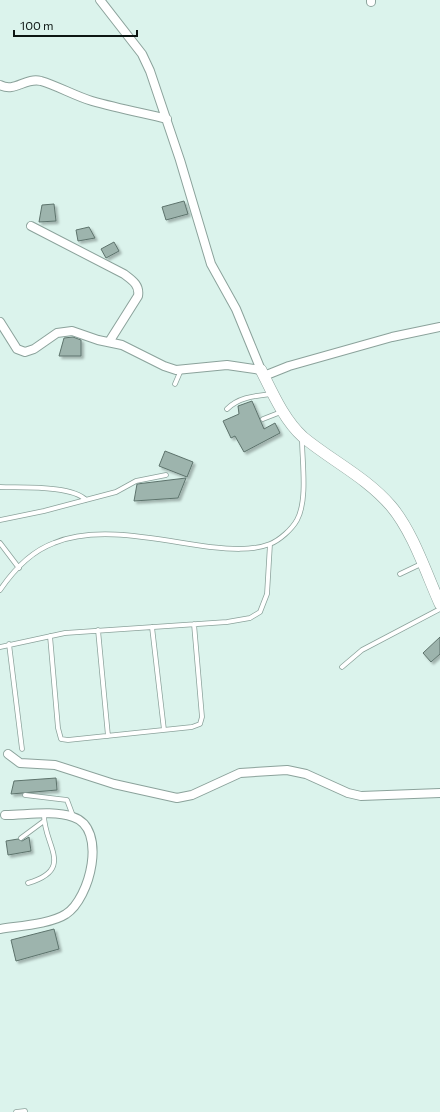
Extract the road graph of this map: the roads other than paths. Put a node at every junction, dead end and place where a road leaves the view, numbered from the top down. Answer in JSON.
{"nodes":[{"id":1,"x":100,"y":0,"type":"edge"},
{"id":2,"x":0,"y":85,"type":"edge"},
{"id":3,"x":166,"y":119,"type":"junction"},
{"id":4,"x":31,"y":226,"type":"dead end"},
{"id":5,"x":0,"y":322,"type":"edge"},
{"id":6,"x":440,"y":327,"type":"edge"},
{"id":7,"x":109,"y":342,"type":"junction"},
{"id":8,"x":181,"y":370,"type":"junction"},
{"id":9,"x":262,"y":373,"type":"junction"},
{"id":10,"x":175,"y":384,"type":"dead end"},
{"id":11,"x":273,"y":393,"type":"junction"},
{"id":12,"x":227,"y":409,"type":"dead end"},
{"id":13,"x":284,"y":411,"type":"junction"},
{"id":14,"x":263,"y":419,"type":"dead end"},
{"id":15,"x":302,"y":436,"type":"junction"},
{"id":16,"x":166,"y":475,"type":"dead end"},
{"id":17,"x":0,"y":487,"type":"edge"},
{"id":18,"x":86,"y":500,"type":"junction"},
{"id":19,"x":0,"y":520,"type":"edge"},
{"id":20,"x":0,"y":543,"type":"edge"},
{"id":21,"x":270,"y":544,"type":"junction"},
{"id":22,"x":422,"y":563,"type":"junction"},
{"id":23,"x":19,"y":568,"type":"junction"},
{"id":24,"x":400,"y":574,"type":"dead end"},
{"id":25,"x":0,"y":590,"type":"edge"},
{"id":26,"x":440,"y":604,"type":"edge"},
{"id":27,"x":440,"y":609,"type":"edge"},
{"id":28,"x":194,"y":624,"type":"junction"},
{"id":29,"x":152,"y":627,"type":"junction"},
{"id":30,"x":98,"y":630,"type":"junction"},
{"id":31,"x":50,"y":636,"type":"junction"},
{"id":32,"x":9,"y":644,"type":"junction"},
{"id":33,"x":0,"y":647,"type":"edge"},
{"id":34,"x":342,"y":667,"type":"dead end"},
{"id":35,"x":164,"y":730,"type":"junction"},
{"id":36,"x":108,"y":736,"type":"junction"},
{"id":37,"x":22,"y":749,"type":"dead end"},
{"id":38,"x":8,"y":754,"type":"dead end"},
{"id":39,"x":440,"y":793,"type":"edge"},
{"id":40,"x":25,"y":795,"type":"dead end"},
{"id":41,"x":5,"y":815,"type":"dead end"},
{"id":42,"x":73,"y":817,"type":"junction"},
{"id":43,"x":44,"y":818,"type":"junction"},
{"id":44,"x":21,"y":838,"type":"dead end"},
{"id":45,"x":28,"y":883,"type":"dead end"},
{"id":46,"x":0,"y":929,"type":"edge"},
{"id":47,"x":25,"y":1110,"type":"dead end"},
{"id":48,"x":16,"y":1112,"type":"edge"}],
"edges":[{"from":1,"to":3,"type":"street"},
{"from":2,"to":3,"type":"street"},
{"from":3,"to":9,"type":"street"},
{"from":4,"to":7,"type":"street"},
{"from":5,"to":7,"type":"street"},
{"from":6,"to":9,"type":"street"},
{"from":7,"to":8,"type":"street"},
{"from":8,"to":9,"type":"street"},
{"from":8,"to":10,"type":"lane"},
{"from":9,"to":11,"type":"street"},
{"from":11,"to":12,"type":"lane"},
{"from":11,"to":13,"type":"street"},
{"from":13,"to":14,"type":"lane"},
{"from":13,"to":15,"type":"street"},
{"from":15,"to":21,"type":"lane"},
{"from":15,"to":22,"type":"street"},
{"from":16,"to":18,"type":"lane"},
{"from":17,"to":18,"type":"lane"},
{"from":18,"to":19,"type":"lane"},
{"from":20,"to":23,"type":"lane"},
{"from":21,"to":23,"type":"lane"},
{"from":21,"to":28,"type":"lane"},
{"from":22,"to":24,"type":"lane"},
{"from":22,"to":26,"type":"street"},
{"from":23,"to":25,"type":"lane"},
{"from":27,"to":34,"type":"lane"},
{"from":28,"to":29,"type":"lane"},
{"from":28,"to":35,"type":"lane"},
{"from":29,"to":30,"type":"lane"},
{"from":29,"to":35,"type":"lane"},
{"from":30,"to":31,"type":"lane"},
{"from":30,"to":36,"type":"lane"},
{"from":31,"to":32,"type":"lane"},
{"from":31,"to":36,"type":"lane"},
{"from":32,"to":33,"type":"lane"},
{"from":32,"to":37,"type":"lane"},
{"from":35,"to":36,"type":"lane"},
{"from":38,"to":39,"type":"street"},
{"from":40,"to":42,"type":"lane"},
{"from":41,"to":43,"type":"street"},
{"from":42,"to":43,"type":"street"},
{"from":42,"to":46,"type":"street"},
{"from":43,"to":44,"type":"lane"},
{"from":43,"to":45,"type":"lane"},
{"from":47,"to":48,"type":"lane"}]}
